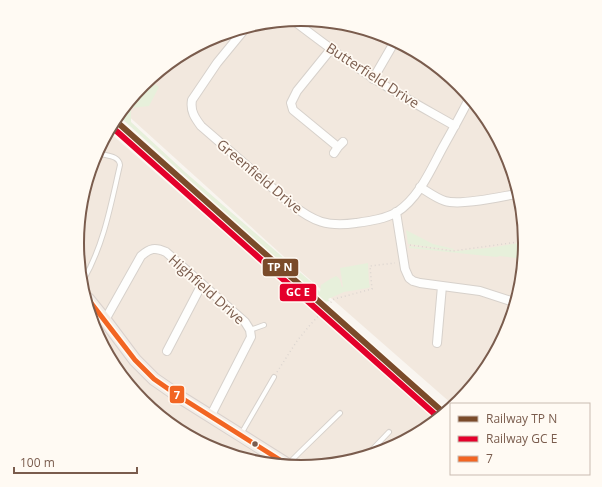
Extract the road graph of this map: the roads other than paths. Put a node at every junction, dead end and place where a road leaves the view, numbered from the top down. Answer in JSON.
{"nodes":[{"id":1,"x":302,"y":26,"type":"edge"},
{"id":2,"x":240,"y":35,"type":"edge"},
{"id":3,"x":392,"y":46,"type":"edge"},
{"id":4,"x":331,"y":49,"type":"junction"},
{"id":5,"x":373,"y":79,"type":"junction"},
{"id":6,"x":468,"y":103,"type":"edge"},
{"id":7,"x":455,"y":126,"type":"junction"},
{"id":8,"x":338,"y":147,"type":"dead end"},
{"id":9,"x":103,"y":154,"type":"edge"},
{"id":10,"x":420,"y":187,"type":"junction"},
{"id":11,"x":513,"y":195,"type":"edge"},
{"id":12,"x":396,"y":212,"type":"junction"},
{"id":13,"x":86,"y":276,"type":"edge"},
{"id":14,"x":202,"y":284,"type":"junction"},
{"id":15,"x":442,"y":286,"type":"junction"},
{"id":16,"x":511,"y":301,"type":"edge"},
{"id":17,"x":92,"y":304,"type":"edge"},
{"id":18,"x":105,"y":320,"type":"junction"},
{"id":19,"x":264,"y":325,"type":"dead end"},
{"id":20,"x":250,"y":330,"type":"junction"},
{"id":21,"x":437,"y":343,"type":"dead end"},
{"id":22,"x":167,"y":351,"type":"dead end"},
{"id":23,"x":274,"y":377,"type":"road end"},
{"id":24,"x":340,"y":413,"type":"dead end"},
{"id":25,"x":210,"y":417,"type":"junction"},
{"id":26,"x":389,"y":432,"type":"dead end"},
{"id":27,"x":240,"y":436,"type":"junction"},
{"id":28,"x":374,"y":448,"type":"edge"},
{"id":29,"x":279,"y":460,"type":"edge"},
{"id":30,"x":291,"y":461,"type":"edge"}],
"edges":[{"from":1,"to":4,"type":"street","name":"Butterfield Drive"},
{"from":2,"to":12,"type":"street","name":"Greenfield Drive"},
{"from":3,"to":5,"type":"street"},
{"from":4,"to":5,"type":"street","name":"Butterfield Drive"},
{"from":4,"to":8,"type":"street"},
{"from":5,"to":7,"type":"street","name":"Butterfield Drive"},
{"from":6,"to":7,"type":"street","name":"Greenfield Drive"},
{"from":7,"to":10,"type":"street","name":"Greenfield Drive"},
{"from":9,"to":13,"type":"lane"},
{"from":10,"to":11,"type":"street"},
{"from":10,"to":12,"type":"street","name":"Greenfield Drive"},
{"from":12,"to":15,"type":"street"},
{"from":14,"to":18,"type":"street","name":"Highfield Drive"},
{"from":14,"to":20,"type":"street","name":"Highfield Drive"},
{"from":14,"to":22,"type":"street"},
{"from":15,"to":16,"type":"street"},
{"from":15,"to":21,"type":"street"},
{"from":17,"to":18,"type":"main road"},
{"from":18,"to":25,"type":"main road"},
{"from":19,"to":20,"type":"lane"},
{"from":20,"to":25,"type":"street","name":"Highfield Drive"},
{"from":23,"to":27,"type":"lane"},
{"from":24,"to":30,"type":"lane"},
{"from":25,"to":27,"type":"main road"},
{"from":26,"to":28,"type":"lane"},
{"from":27,"to":29,"type":"main road"}]}
